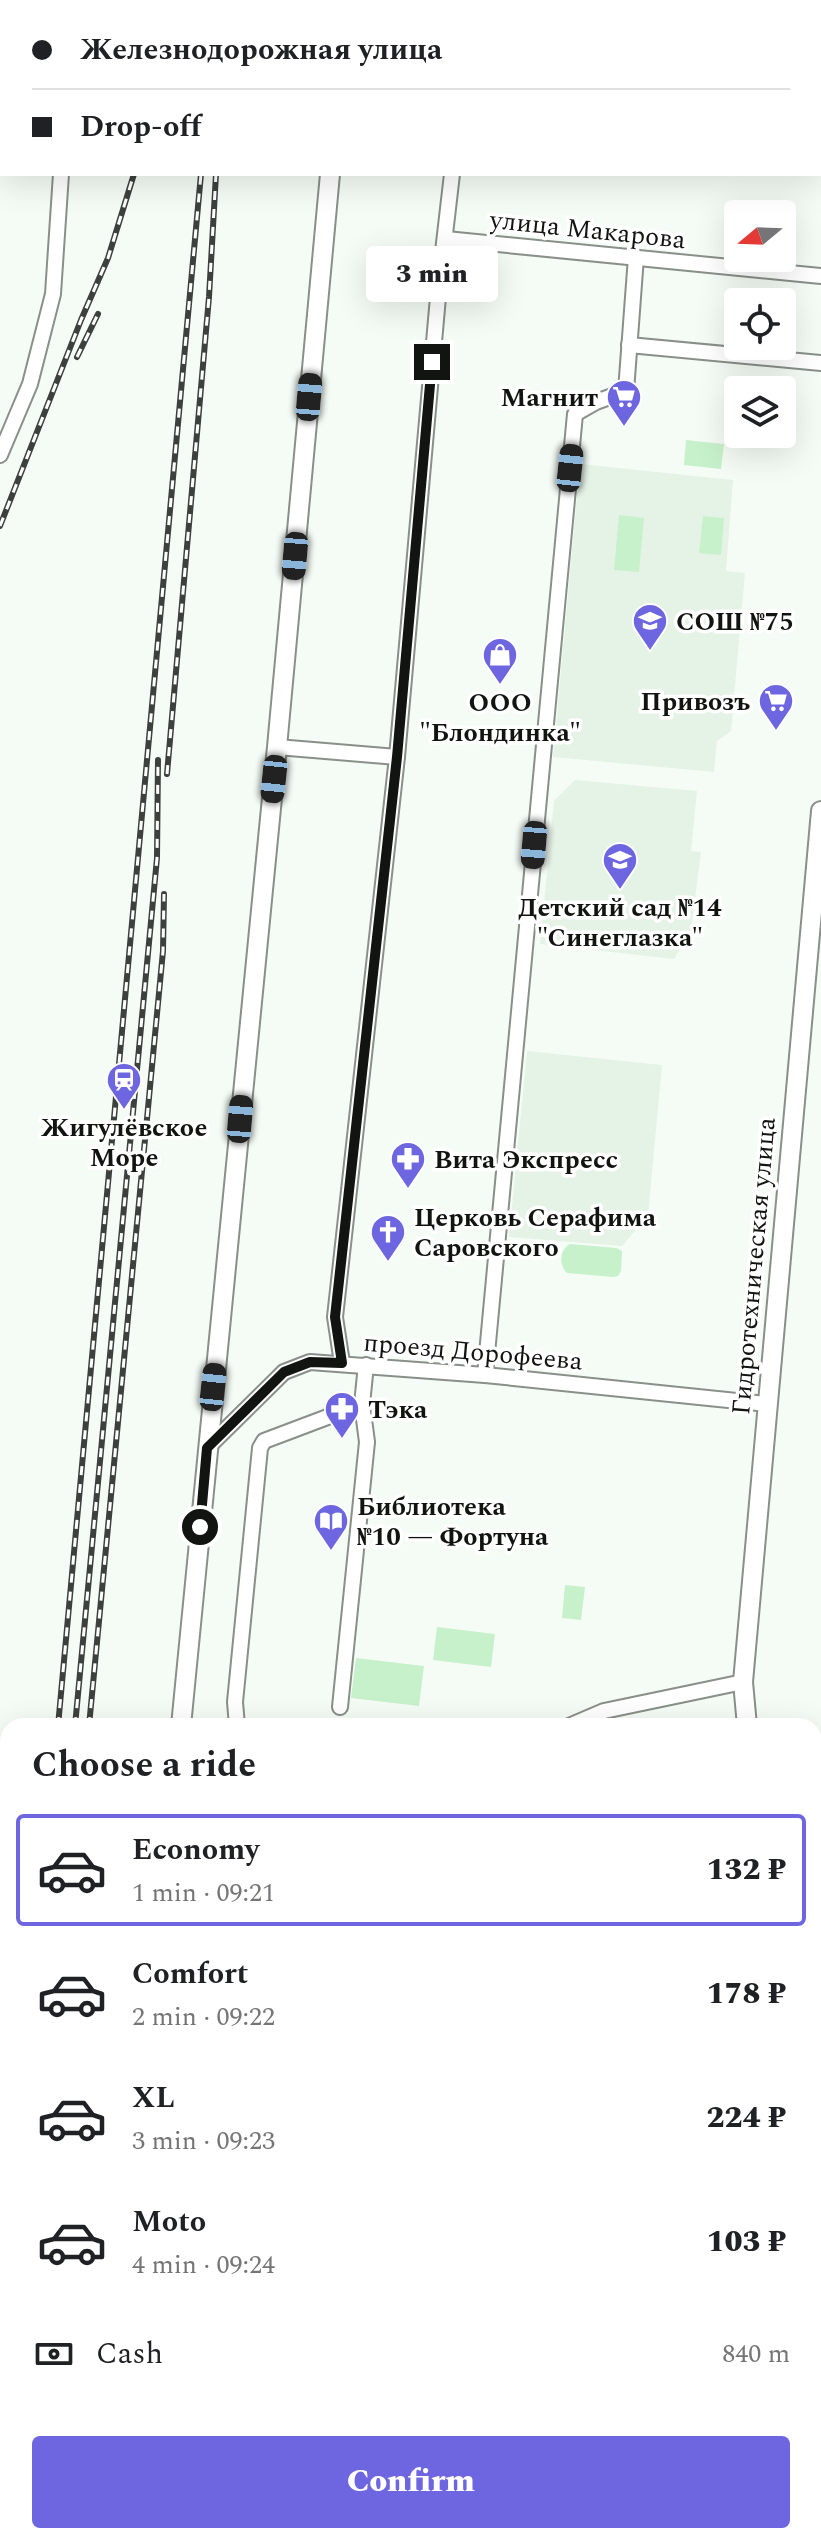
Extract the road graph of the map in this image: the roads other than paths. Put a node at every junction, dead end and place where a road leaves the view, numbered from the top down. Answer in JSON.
{"nodes":[{"id":1,"x":61,"y":176,"type":"edge"},
{"id":2,"x":330,"y":176,"type":"edge"},
{"id":3,"x":452,"y":176,"type":"edge"},
{"id":4,"x":446,"y":239,"type":"junction"},
{"id":5,"x":636,"y":257,"type":"junction"},
{"id":6,"x":821,"y":276,"type":"edge"},
{"id":7,"x":629,"y":345,"type":"junction"},
{"id":8,"x":821,"y":363,"type":"edge"},
{"id":9,"x":0,"y":455,"type":"edge"},
{"id":10,"x":277,"y":747,"type":"junction"},
{"id":11,"x":397,"y":757,"type":"junction"},
{"id":12,"x":821,"y":811,"type":"edge"},
{"id":13,"x":342,"y":1363,"type":"junction"},
{"id":14,"x":366,"y":1365,"type":"junction"},
{"id":15,"x":485,"y":1375,"type":"junction"},
{"id":16,"x":362,"y":1404,"type":"junction"},
{"id":17,"x":767,"y":1404,"type":"junction"},
{"id":18,"x":207,"y":1448,"type":"junction"},
{"id":19,"x":743,"y":1682,"type":"junction"},
{"id":20,"x":340,"y":1707,"type":"dead end"},
{"id":21,"x":182,"y":1718,"type":"edge"},
{"id":22,"x":236,"y":1718,"type":"edge"},
{"id":23,"x":588,"y":1718,"type":"edge"},
{"id":24,"x":746,"y":1718,"type":"edge"}],
"edges":[{"from":1,"to":9,"type":"street"},
{"from":2,"to":10,"type":"main road"},
{"from":3,"to":4,"type":"street"},
{"from":4,"to":5,"type":"street","name":"улица Макарова"},
{"from":4,"to":11,"type":"street"},
{"from":5,"to":6,"type":"street","name":"улица Макарова"},
{"from":5,"to":7,"type":"street"},
{"from":7,"to":8,"type":"street"},
{"from":7,"to":15,"type":"street"},
{"from":10,"to":11,"type":"street"},
{"from":10,"to":18,"type":"main road"},
{"from":11,"to":13,"type":"street"},
{"from":12,"to":17,"type":"main road","name":"Гидротехническая улица"},
{"from":13,"to":14,"type":"street","name":"проезд Дорофеева"},
{"from":13,"to":18,"type":"street","name":"проезд Дорофеева"},
{"from":14,"to":15,"type":"street","name":"проезд Дорофеева"},
{"from":14,"to":16,"type":"street"},
{"from":15,"to":17,"type":"street","name":"проезд Дорофеева"},
{"from":16,"to":20,"type":"street"},
{"from":16,"to":22,"type":"street"},
{"from":17,"to":19,"type":"main road","name":"Гидротехническая улица"},
{"from":18,"to":21,"type":"main road"},
{"from":19,"to":23,"type":"street"},
{"from":19,"to":24,"type":"main road","name":"Гидротехническая улица"}]}
